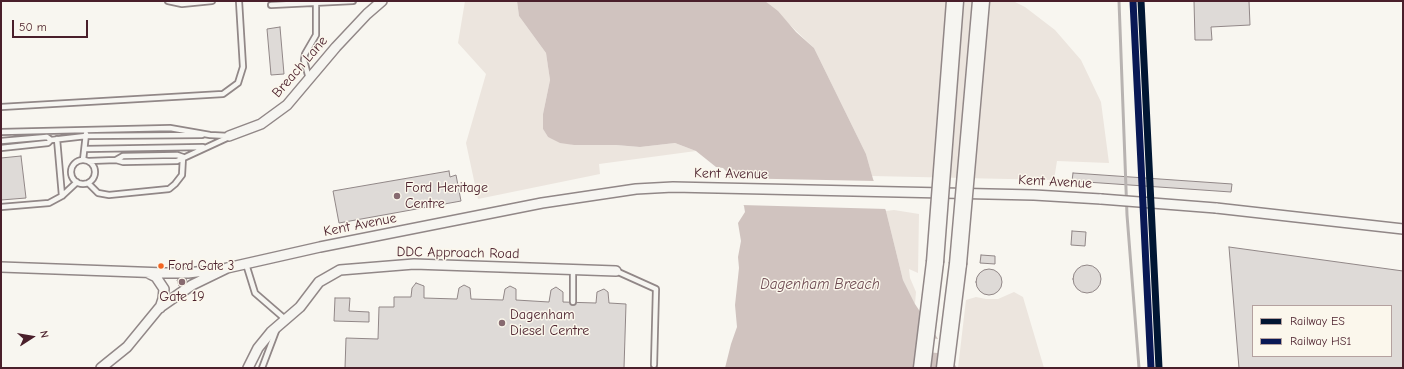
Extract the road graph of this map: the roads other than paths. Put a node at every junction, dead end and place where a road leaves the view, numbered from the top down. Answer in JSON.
{"nodes":[{"id":1,"x":168,"y":1,"type":"edge"},
{"id":2,"x":212,"y":1,"type":"edge"},
{"id":3,"x":238,"y":1,"type":"edge"},
{"id":4,"x":353,"y":1,"type":"edge"},
{"id":5,"x":382,"y":1,"type":"edge"},
{"id":6,"x":955,"y":1,"type":"edge"},
{"id":7,"x":981,"y":1,"type":"edge"},
{"id":8,"x":316,"y":2,"type":"edge"},
{"id":9,"x":271,"y":5,"type":"dead end"},
{"id":10,"x":309,"y":79,"type":"junction"},
{"id":11,"x":1,"y":107,"type":"edge"},
{"id":12,"x":1,"y":132,"type":"edge"},
{"id":13,"x":86,"y":133,"type":"junction"},
{"id":14,"x":210,"y":135,"type":"junction"},
{"id":15,"x":229,"y":136,"type":"junction"},
{"id":16,"x":57,"y":139,"type":"junction"},
{"id":17,"x":50,"y":140,"type":"junction"},
{"id":18,"x":1,"y":141,"type":"edge"},
{"id":19,"x":205,"y":147,"type":"junction"},
{"id":20,"x":1,"y":148,"type":"edge"},
{"id":21,"x":85,"y":149,"type":"junction"},
{"id":22,"x":183,"y":158,"type":"junction"},
{"id":23,"x":86,"y":161,"type":"junction"},
{"id":24,"x":77,"y":182,"type":"junction"},
{"id":25,"x":88,"y":183,"type":"junction"},
{"id":26,"x":62,"y":196,"type":"junction"},
{"id":27,"x":1,"y":207,"type":"edge"},
{"id":28,"x":1403,"y":229,"type":"edge"},
{"id":29,"x":246,"y":264,"type":"junction"},
{"id":30,"x":1,"y":267,"type":"edge"},
{"id":31,"x":227,"y":268,"type":"junction"},
{"id":32,"x":573,"y":270,"type":"junction"},
{"id":33,"x":616,"y":271,"type":"joint"},
{"id":34,"x":143,"y":272,"type":"junction"},
{"id":35,"x":574,"y":302,"type":"dead end"},
{"id":36,"x":159,"y":308,"type":"junction"},
{"id":37,"x":286,"y":319,"type":"junction"},
{"id":38,"x":278,"y":326,"type":"junction"},
{"id":39,"x":654,"y":365,"type":"dead end"},
{"id":40,"x":101,"y":368,"type":"edge"},
{"id":41,"x":248,"y":368,"type":"edge"},
{"id":42,"x":262,"y":368,"type":"edge"},
{"id":43,"x":922,"y":368,"type":"edge"},
{"id":44,"x":945,"y":368,"type":"edge"}],
"edges":[{"from":1,"to":2,"type":"lane"},
{"from":3,"to":11,"type":"lane"},
{"from":4,"to":8,"type":"lane"},
{"from":5,"to":10,"type":"street","name":"Breach Lane"},
{"from":6,"to":43,"type":"highway","bridge":true},
{"from":7,"to":44,"type":"highway","bridge":true},
{"from":8,"to":9,"type":"lane"},
{"from":8,"to":10,"type":"lane"},
{"from":10,"to":15,"type":"street","name":"Breach Lane"},
{"from":12,"to":13,"type":"lane"},
{"from":13,"to":14,"type":"lane"},
{"from":13,"to":14,"type":"lane"},
{"from":13,"to":16,"type":"lane"},
{"from":13,"to":21,"type":"lane"},
{"from":14,"to":15,"type":"lane"},
{"from":15,"to":19,"type":"lane"},
{"from":16,"to":17,"type":"lane"},
{"from":16,"to":26,"type":"lane"},
{"from":17,"to":18,"type":"lane"},
{"from":17,"to":20,"type":"lane"},
{"from":19,"to":21,"type":"lane"},
{"from":19,"to":22,"type":"lane"},
{"from":21,"to":23,"type":"lane"},
{"from":22,"to":23,"type":"lane"},
{"from":22,"to":25,"type":"lane"},
{"from":23,"to":24,"type":"lane"},
{"from":23,"to":25,"type":"lane"},
{"from":24,"to":25,"type":"lane"},
{"from":24,"to":26,"type":"lane"},
{"from":26,"to":27,"type":"lane"},
{"from":28,"to":29,"type":"street","name":"Kent Avenue","bridge":true},
{"from":29,"to":31,"type":"street","name":"Kent Avenue"},
{"from":29,"to":37,"type":"lane"},
{"from":30,"to":34,"type":"street"},
{"from":31,"to":34,"type":"street"},
{"from":31,"to":36,"type":"street","name":"Kent Avenue"},
{"from":32,"to":33,"type":"street","name":"DDC Approach Road"},
{"from":32,"to":35,"type":"lane"},
{"from":32,"to":37,"type":"street","name":"DDC Approach Road"},
{"from":33,"to":39,"type":"lane"},
{"from":34,"to":36,"type":"street"},
{"from":36,"to":40,"type":"street","name":"Kent Avenue"},
{"from":37,"to":38,"type":"street","name":"DDC Approach Road"},
{"from":38,"to":41,"type":"street","name":"DDC Approach Road"},
{"from":38,"to":42,"type":"lane"}]}
